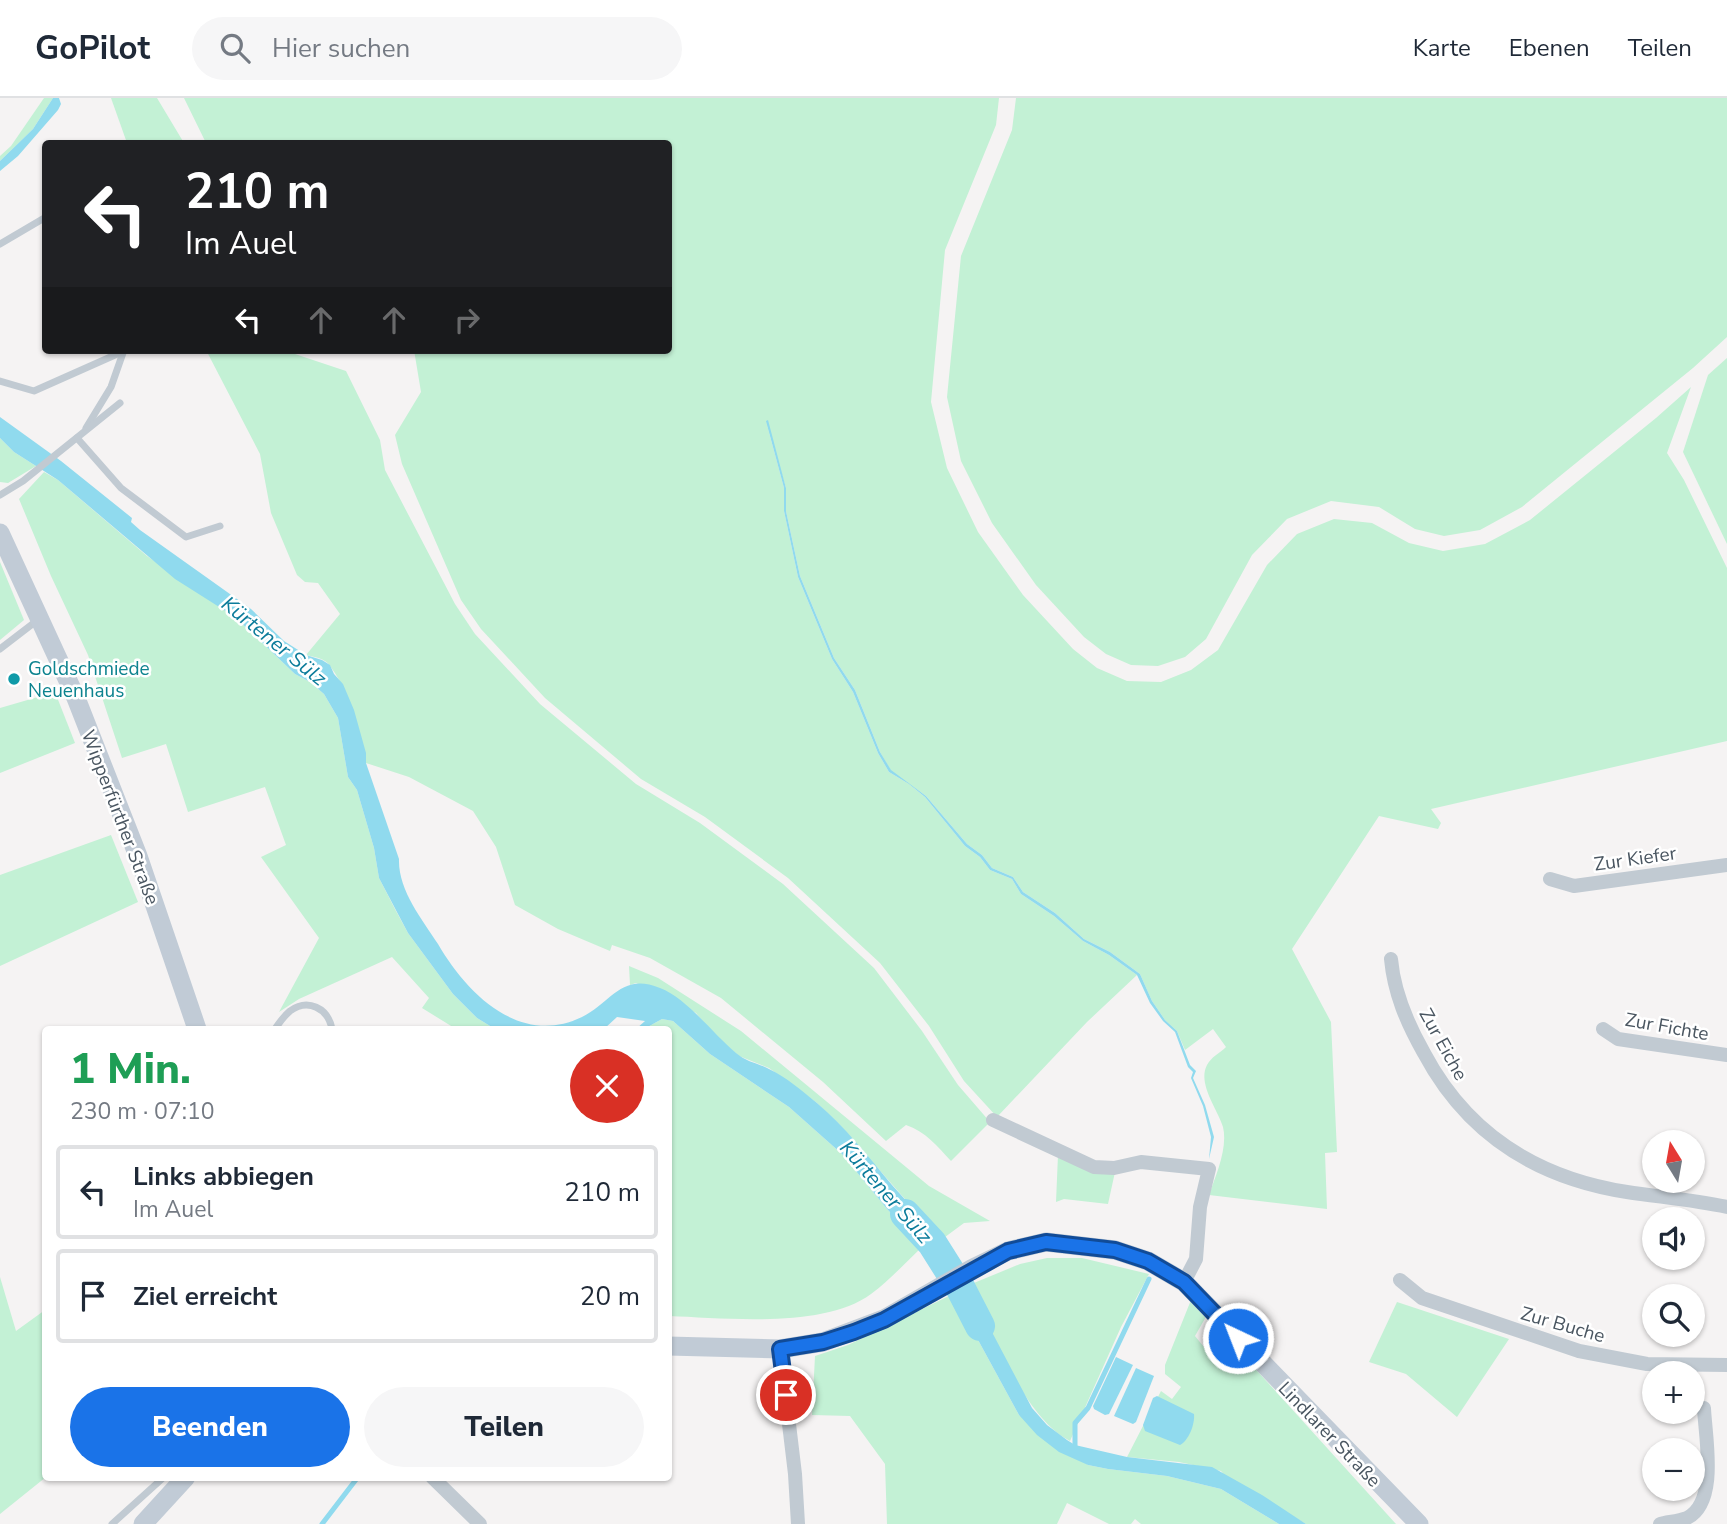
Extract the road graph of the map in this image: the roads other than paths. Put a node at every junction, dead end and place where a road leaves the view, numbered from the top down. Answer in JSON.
{"nodes":[{"id":1,"x":42,"y":219,"type":"edge"},
{"id":2,"x":0,"y":244,"type":"edge"},
{"id":3,"x":115,"y":354,"type":"edge"},
{"id":4,"x":123,"y":354,"type":"edge"},
{"id":5,"x":0,"y":381,"type":"edge"},
{"id":6,"x":120,"y":403,"type":"dead end"},
{"id":7,"x":79,"y":436,"type":"junction"},
{"id":8,"x":0,"y":495,"type":"edge"},
{"id":9,"x":220,"y":526,"type":"dead end"},
{"id":10,"x":0,"y":533,"type":"edge"},
{"id":11,"x":39,"y":619,"type":"junction"},
{"id":12,"x":0,"y":649,"type":"edge"},
{"id":13,"x":1727,"y":864,"type":"edge"},
{"id":14,"x":1550,"y":879,"type":"dead end"},
{"id":15,"x":1391,"y":959,"type":"dead end"},
{"id":16,"x":196,"y":1026,"type":"edge"},
{"id":17,"x":278,"y":1026,"type":"edge"},
{"id":18,"x":331,"y":1026,"type":"edge"},
{"id":19,"x":1603,"y":1029,"type":"dead end"},
{"id":20,"x":1727,"y":1055,"type":"edge"},
{"id":21,"x":993,"y":1119,"type":"dead end"},
{"id":22,"x":1727,"y":1207,"type":"edge"},
{"id":23,"x":1400,"y":1280,"type":"dead end"},
{"id":24,"x":1184,"y":1282,"type":"junction"},
{"id":25,"x":672,"y":1346,"type":"edge"},
{"id":26,"x":780,"y":1349,"type":"junction"},
{"id":27,"x":1727,"y":1365,"type":"edge"},
{"id":28,"x":1705,"y":1424,"type":"edge"},
{"id":29,"x":160,"y":1481,"type":"edge"},
{"id":30,"x":182,"y":1481,"type":"edge"},
{"id":31,"x":436,"y":1481,"type":"edge"},
{"id":32,"x":112,"y":1524,"type":"edge"},
{"id":33,"x":143,"y":1524,"type":"edge"},
{"id":34,"x":480,"y":1524,"type":"edge"},
{"id":35,"x":798,"y":1524,"type":"edge"},
{"id":36,"x":1419,"y":1524,"type":"edge"},
{"id":37,"x":1660,"y":1524,"type":"edge"}],
"edges":[{"from":1,"to":2,"type":"lane"},
{"from":3,"to":5,"type":"lane"},
{"from":4,"to":7,"type":"lane"},
{"from":6,"to":7,"type":"lane"},
{"from":7,"to":8,"type":"lane"},
{"from":7,"to":9,"type":"lane"},
{"from":10,"to":11,"type":"main road","name":"Wipperfürther Straße"},
{"from":11,"to":12,"type":"lane"},
{"from":11,"to":16,"type":"main road","name":"Wipperfürther Straße"},
{"from":13,"to":14,"type":"street","name":"Zur Kiefer"},
{"from":15,"to":22,"type":"street","name":"Zur Eiche"},
{"from":17,"to":18,"type":"lane"},
{"from":19,"to":20,"type":"street","name":"Zur Fichte"},
{"from":21,"to":24,"type":"street"},
{"from":23,"to":27,"type":"street","name":"Zur Buche"},
{"from":24,"to":26,"type":"main road","name":"Lindlarer Straße"},
{"from":24,"to":36,"type":"main road","name":"Lindlarer Straße"},
{"from":25,"to":26,"type":"main road","name":"Lindlarer Straße"},
{"from":26,"to":35,"type":"street"},
{"from":28,"to":37,"type":"street"},
{"from":29,"to":32,"type":"lane"},
{"from":30,"to":33,"type":"main road"},
{"from":31,"to":34,"type":"street"}]}
